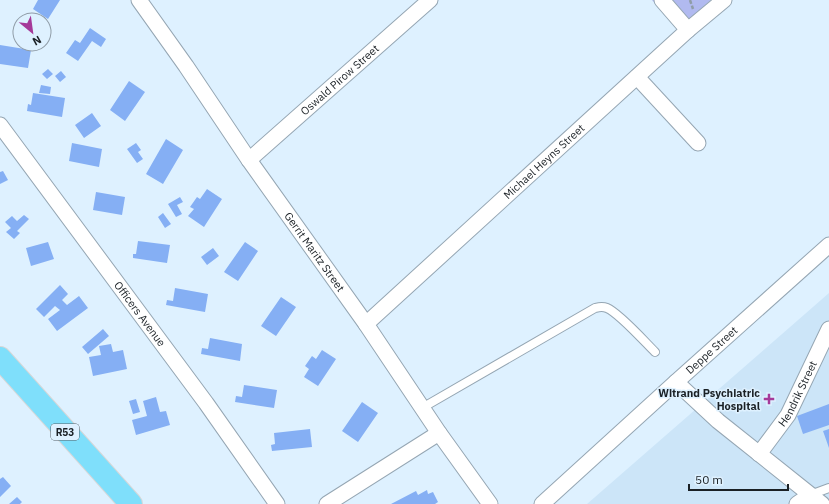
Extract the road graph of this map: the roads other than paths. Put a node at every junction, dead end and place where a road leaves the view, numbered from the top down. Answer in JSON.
{"nodes":[{"id":1,"x":430,"y":0,"type":"edge"},
{"id":2,"x":662,"y":0,"type":"edge"},
{"id":3,"x":724,"y":0,"type":"edge"},
{"id":4,"x":142,"y":1,"type":"edge"},
{"id":5,"x":688,"y":30,"type":"junction"},
{"id":6,"x":637,"y":77,"type":"junction"},
{"id":7,"x":0,"y":124,"type":"edge"},
{"id":8,"x":698,"y":142,"type":"dead end"},
{"id":9,"x":249,"y":160,"type":"junction"},
{"id":10,"x":829,"y":245,"type":"edge"},
{"id":11,"x":366,"y":324,"type":"junction"},
{"id":12,"x":829,"y":329,"type":"edge"},
{"id":13,"x":655,"y":352,"type":"dead end"},
{"id":14,"x":0,"y":358,"type":"edge"},
{"id":15,"x":676,"y":382,"type":"junction"},
{"id":16,"x":422,"y":408,"type":"junction"},
{"id":17,"x":439,"y":433,"type":"junction"},
{"id":18,"x":759,"y":454,"type":"junction"},
{"id":19,"x":829,"y":488,"type":"edge"},
{"id":20,"x":810,"y":501,"type":"edge"},
{"id":21,"x":131,"y":504,"type":"edge"},
{"id":22,"x":277,"y":504,"type":"edge"},
{"id":23,"x":327,"y":504,"type":"edge"},
{"id":24,"x":490,"y":504,"type":"edge"},
{"id":25,"x":542,"y":504,"type":"edge"}],
"edges":[{"from":1,"to":9,"type":"street","name":"Oswald Pirow Street"},
{"from":2,"to":5,"type":"street"},
{"from":3,"to":5,"type":"street","name":"Michael Heyns Street"},
{"from":4,"to":9,"type":"street","name":"Gerrit Maritz Street"},
{"from":5,"to":6,"type":"street","name":"Michael Heyns Street"},
{"from":6,"to":8,"type":"street"},
{"from":6,"to":11,"type":"street","name":"Michael Heyns Street"},
{"from":7,"to":22,"type":"street","name":"Officers Avenue"},
{"from":9,"to":11,"type":"street","name":"Gerrit Maritz Street"},
{"from":10,"to":15,"type":"street","name":"Deppe Street"},
{"from":11,"to":16,"type":"street","name":"Gerrit Maritz Street"},
{"from":12,"to":18,"type":"street","name":"Hendrik Street"},
{"from":13,"to":16,"type":"lane"},
{"from":14,"to":21,"type":"main road","number":"R53"},
{"from":15,"to":18,"type":"street"},
{"from":15,"to":25,"type":"street","name":"Deppe Street"},
{"from":16,"to":17,"type":"street","name":"Gerrit Maritz Street"},
{"from":17,"to":23,"type":"street"},
{"from":17,"to":24,"type":"street","name":"Gerrit Maritz Street"},
{"from":18,"to":20,"type":"street"},
{"from":19,"to":20,"type":"lane"}]}
